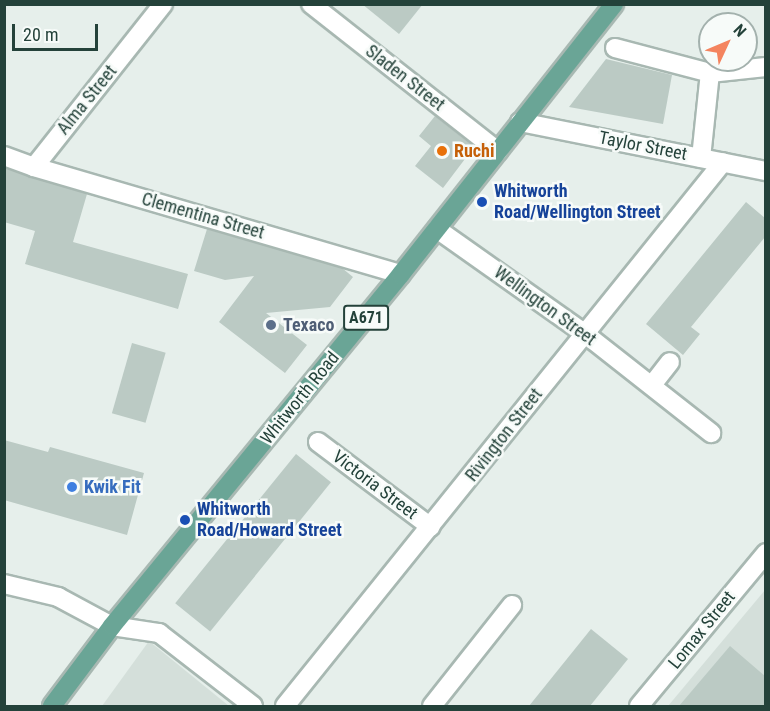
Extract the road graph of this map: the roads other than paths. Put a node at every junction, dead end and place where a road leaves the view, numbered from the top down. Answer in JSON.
{"nodes":[{"id":1,"x":163,"y":4,"type":"edge"},
{"id":2,"x":312,"y":4,"type":"edge"},
{"id":3,"x":614,"y":4,"type":"edge"},
{"id":4,"x":615,"y":48,"type":"dead end"},
{"id":5,"x":765,"y":67,"type":"edge"},
{"id":6,"x":710,"y":73,"type":"junction"},
{"id":7,"x":520,"y":122,"type":"junction"},
{"id":8,"x":498,"y":151,"type":"junction"},
{"id":9,"x":4,"y":156,"type":"edge"},
{"id":10,"x":701,"y":158,"type":"junction"},
{"id":11,"x":723,"y":162,"type":"junction"},
{"id":12,"x":34,"y":167,"type":"junction"},
{"id":13,"x":765,"y":171,"type":"edge"},
{"id":14,"x":437,"y":229,"type":"junction"},
{"id":15,"x":401,"y":274,"type":"junction"},
{"id":16,"x":584,"y":333,"type":"junction"},
{"id":17,"x":670,"y":362,"type":"dead end"},
{"id":18,"x":652,"y":385,"type":"junction"},
{"id":19,"x":711,"y":433,"type":"dead end"},
{"id":20,"x":318,"y":442,"type":"dead end"},
{"id":21,"x":431,"y":527,"type":"junction"},
{"id":22,"x":765,"y":553,"type":"edge"},
{"id":23,"x":4,"y":584,"type":"edge"},
{"id":24,"x":512,"y":605,"type":"dead end"},
{"id":25,"x":112,"y":626,"type":"junction"},
{"id":26,"x":52,"y":706,"type":"edge"},
{"id":27,"x":253,"y":706,"type":"edge"},
{"id":28,"x":285,"y":706,"type":"edge"},
{"id":29,"x":432,"y":706,"type":"edge"},
{"id":30,"x":639,"y":706,"type":"edge"}],
"edges":[{"from":1,"to":12,"type":"street","name":"Alma Street"},
{"from":2,"to":8,"type":"street","name":"Sladen Street"},
{"from":3,"to":7,"type":"main road","name":"Whitworth Road","number":"A671"},
{"from":4,"to":6,"type":"street"},
{"from":5,"to":6,"type":"street"},
{"from":6,"to":10,"type":"street"},
{"from":7,"to":8,"type":"main road","name":"Whitworth Road","number":"A671"},
{"from":7,"to":10,"type":"street","name":"Taylor Street"},
{"from":8,"to":14,"type":"main road","name":"Whitworth Road","number":"A671"},
{"from":9,"to":12,"type":"street","name":"Clementina Street"},
{"from":10,"to":11,"type":"street","name":"Taylor Street"},
{"from":11,"to":13,"type":"street","name":"Taylor Street"},
{"from":11,"to":16,"type":"street","name":"Rivington Street"},
{"from":12,"to":15,"type":"street","name":"Clementina Street"},
{"from":14,"to":15,"type":"main road","name":"Whitworth Road","number":"A671"},
{"from":14,"to":16,"type":"street","name":"Wellington Street"},
{"from":15,"to":25,"type":"main road","name":"Whitworth Road","number":"A671"},
{"from":16,"to":18,"type":"street","name":"Wellington Street"},
{"from":16,"to":21,"type":"street","name":"Rivington Street"},
{"from":17,"to":18,"type":"street"},
{"from":18,"to":19,"type":"street","name":"Wellington Street"},
{"from":20,"to":21,"type":"street","name":"Victoria Street"},
{"from":21,"to":28,"type":"street","name":"Rivington Street"},
{"from":22,"to":30,"type":"street","name":"Lomax Street"},
{"from":23,"to":25,"type":"street"},
{"from":24,"to":29,"type":"street"},
{"from":25,"to":26,"type":"main road","name":"Whitworth Road","number":"A671"},
{"from":25,"to":27,"type":"street"}]}
